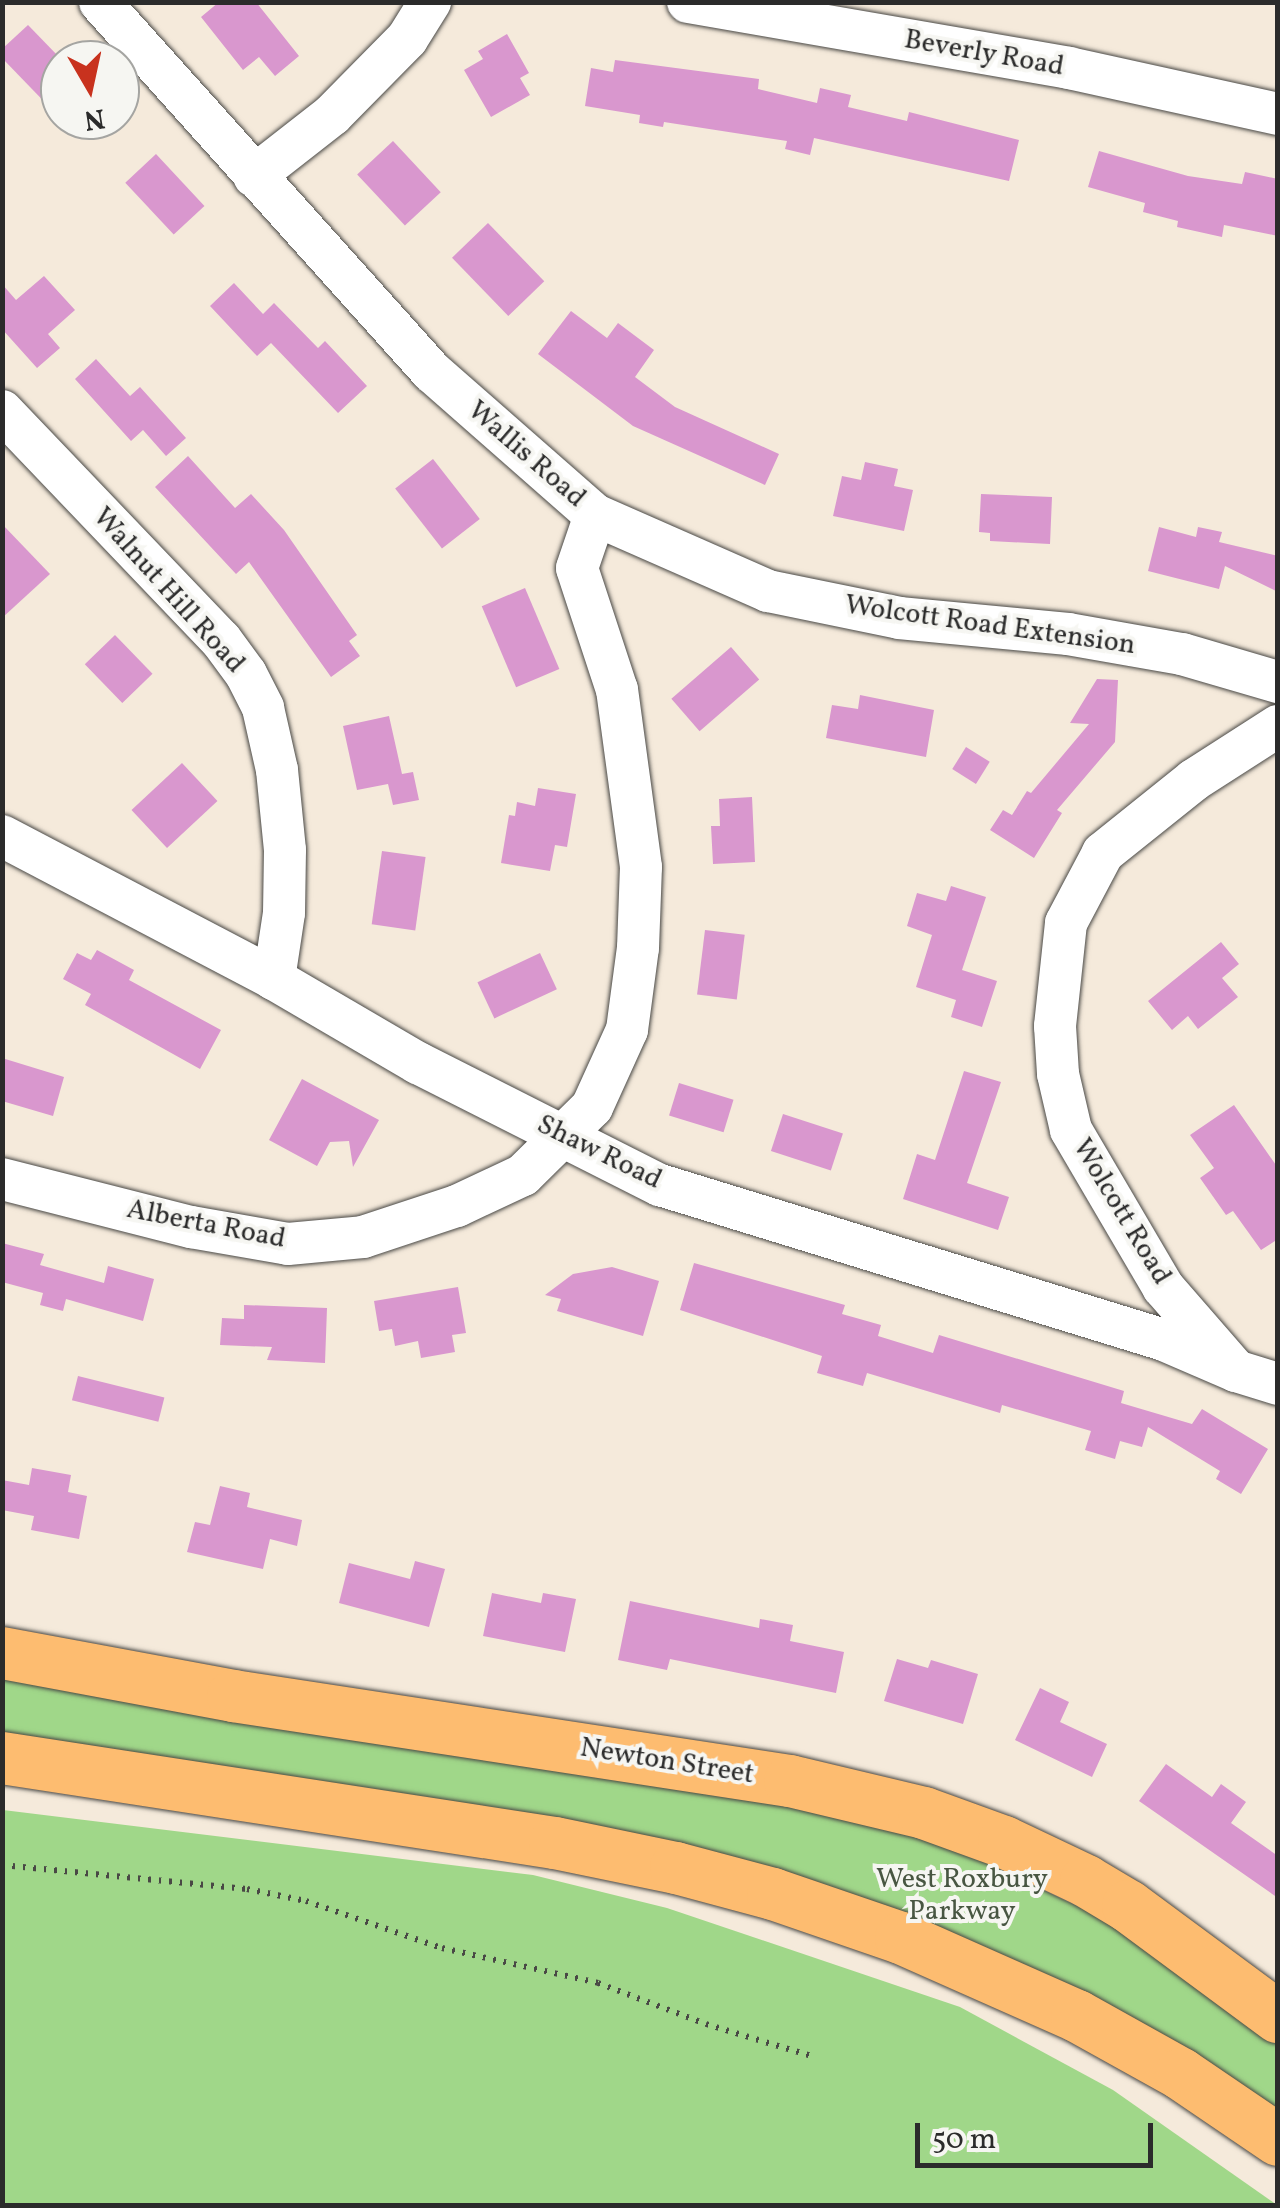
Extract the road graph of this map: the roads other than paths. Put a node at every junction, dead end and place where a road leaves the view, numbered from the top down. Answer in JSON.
{"nodes":[{"id":1,"x":100,"y":2,"type":"edge"},
{"id":2,"x":430,"y":2,"type":"edge"},
{"id":3,"x":688,"y":2,"type":"edge"},
{"id":4,"x":1278,"y":114,"type":"edge"},
{"id":5,"x":254,"y":176,"type":"junction"},
{"id":6,"x":2,"y":411,"type":"edge"},
{"id":7,"x":595,"y":515,"type":"junction"},
{"id":8,"x":1278,"y":682,"type":"edge"},
{"id":9,"x":1278,"y":726,"type":"edge"},
{"id":10,"x":2,"y":836,"type":"edge"},
{"id":11,"x":274,"y":979,"type":"junction"},
{"id":12,"x":565,"y":1136,"type":"junction"},
{"id":13,"x":2,"y":1179,"type":"edge"},
{"id":14,"x":1236,"y":1371,"type":"junction"},
{"id":15,"x":1278,"y":1384,"type":"edge"},
{"id":16,"x":2,"y":1653,"type":"edge"},
{"id":17,"x":2,"y":1758,"type":"edge"},
{"id":18,"x":1278,"y":2017,"type":"edge"},
{"id":19,"x":1278,"y":2140,"type":"edge"}],
"edges":[{"from":1,"to":5,"type":"street","name":"Wallis Road"},
{"from":2,"to":5,"type":"street"},
{"from":3,"to":4,"type":"street","name":"Beverly Road"},
{"from":5,"to":7,"type":"street","name":"Wallis Road"},
{"from":6,"to":11,"type":"street","name":"Walnut Hill Road"},
{"from":7,"to":8,"type":"street","name":"Wolcott Road Extension"},
{"from":7,"to":12,"type":"street","name":"Wallis Road"},
{"from":9,"to":14,"type":"street","name":"Wolcott Road"},
{"from":10,"to":11,"type":"street","name":"Shaw Road"},
{"from":11,"to":12,"type":"street","name":"Shaw Road"},
{"from":12,"to":13,"type":"street","name":"Alberta Road"},
{"from":12,"to":14,"type":"street","name":"Shaw Road"},
{"from":14,"to":15,"type":"street"},
{"from":16,"to":18,"type":"main road","name":"Newton Street"},
{"from":17,"to":19,"type":"main road"}]}
